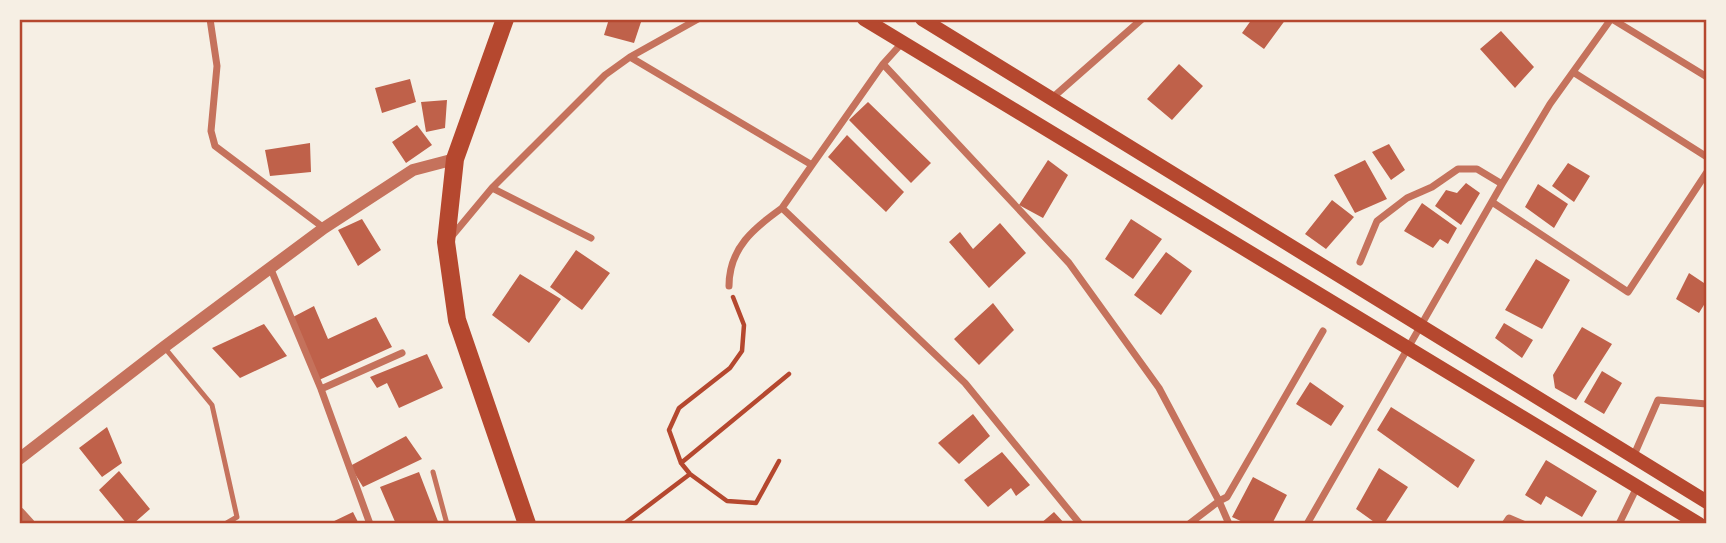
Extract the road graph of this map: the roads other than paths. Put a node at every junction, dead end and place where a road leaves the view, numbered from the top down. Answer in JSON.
{"nodes":[{"id":1,"x":210,"y":19,"type":"edge"},
{"id":2,"x":505,"y":19,"type":"edge"},
{"id":3,"x":698,"y":19,"type":"edge"},
{"id":4,"x":864,"y":19,"type":"edge"},
{"id":5,"x":922,"y":19,"type":"edge"},
{"id":6,"x":1142,"y":19,"type":"edge"},
{"id":7,"x":1611,"y":19,"type":"edge"},
{"id":8,"x":902,"y":43,"type":"junction"},
{"id":9,"x":630,"y":57,"type":"junction"},
{"id":10,"x":883,"y":64,"type":"junction"},
{"id":11,"x":1573,"y":72,"type":"junction"},
{"id":12,"x":1707,"y":77,"type":"edge"},
{"id":13,"x":1051,"y":99,"type":"junction"},
{"id":14,"x":1707,"y":157,"type":"edge"},
{"id":15,"x":455,"y":159,"type":"junction"},
{"id":16,"x":812,"y":165,"type":"junction"},
{"id":17,"x":1707,"y":172,"type":"edge"},
{"id":18,"x":1502,"y":184,"type":"junction"},
{"id":19,"x":492,"y":188,"type":"junction"},
{"id":20,"x":1492,"y":202,"type":"junction"},
{"id":21,"x":782,"y":208,"type":"junction"},
{"id":22,"x":324,"y":228,"type":"junction"},
{"id":23,"x":591,"y":238,"type":"dead end"},
{"id":24,"x":446,"y":242,"type":"junction"},
{"id":25,"x":1360,"y":262,"type":"dead end"},
{"id":26,"x":270,"y":267,"type":"junction"},
{"id":27,"x":729,"y":286,"type":"road end"},
{"id":28,"x":1421,"y":325,"type":"junction"},
{"id":29,"x":1323,"y":331,"type":"dead end"},
{"id":30,"x":164,"y":347,"type":"junction"},
{"id":31,"x":1408,"y":347,"type":"junction"},
{"id":32,"x":402,"y":353,"type":"dead end"},
{"id":33,"x":321,"y":389,"type":"junction"},
{"id":34,"x":1707,"y":404,"type":"edge"},
{"id":35,"x":1634,"y":455,"type":"junction"},
{"id":36,"x":19,"y":459,"type":"edge"},
{"id":37,"x":433,"y":472,"type":"dead end"},
{"id":38,"x":1637,"y":486,"type":"junction"},
{"id":39,"x":1219,"y":501,"type":"junction"},
{"id":40,"x":1707,"y":502,"type":"edge"},
{"id":41,"x":19,"y":513,"type":"edge"},
{"id":42,"x":29,"y":524,"type":"edge"},
{"id":43,"x":225,"y":524,"type":"edge"},
{"id":44,"x":369,"y":524,"type":"edge"},
{"id":45,"x":447,"y":524,"type":"edge"},
{"id":46,"x":527,"y":524,"type":"edge"},
{"id":47,"x":1080,"y":524,"type":"edge"},
{"id":48,"x":1189,"y":524,"type":"edge"},
{"id":49,"x":1228,"y":524,"type":"edge"},
{"id":50,"x":1307,"y":524,"type":"edge"},
{"id":51,"x":1505,"y":524,"type":"edge"},
{"id":52,"x":1522,"y":524,"type":"edge"},
{"id":53,"x":1619,"y":524,"type":"edge"},
{"id":54,"x":1699,"y":524,"type":"edge"}],
"edges":[{"from":1,"to":22,"type":"street"},
{"from":2,"to":15,"type":"main road"},
{"from":3,"to":9,"type":"street"},
{"from":4,"to":8,"type":"main road"},
{"from":5,"to":13,"type":"main road"},
{"from":6,"to":13,"type":"street"},
{"from":7,"to":11,"type":"street"},
{"from":7,"to":12,"type":"street"},
{"from":8,"to":10,"type":"street"},
{"from":8,"to":31,"type":"main road"},
{"from":9,"to":16,"type":"street"},
{"from":9,"to":19,"type":"street"},
{"from":10,"to":16,"type":"street"},
{"from":10,"to":39,"type":"street"},
{"from":11,"to":14,"type":"street"},
{"from":11,"to":18,"type":"street"},
{"from":13,"to":28,"type":"main road"},
{"from":15,"to":22,"type":"street"},
{"from":15,"to":24,"type":"main road"},
{"from":16,"to":21,"type":"street"},
{"from":17,"to":20,"type":"street"},
{"from":18,"to":20,"type":"street"},
{"from":18,"to":25,"type":"street"},
{"from":19,"to":23,"type":"street"},
{"from":19,"to":24,"type":"street"},
{"from":20,"to":28,"type":"street"},
{"from":21,"to":27,"type":"street"},
{"from":21,"to":47,"type":"street"},
{"from":22,"to":26,"type":"street"},
{"from":24,"to":46,"type":"main road"},
{"from":26,"to":30,"type":"street"},
{"from":26,"to":33,"type":"street"},
{"from":28,"to":31,"type":"street"},
{"from":28,"to":35,"type":"main road"},
{"from":29,"to":39,"type":"street"},
{"from":30,"to":36,"type":"street"},
{"from":30,"to":43,"type":"lane"},
{"from":31,"to":38,"type":"main road"},
{"from":31,"to":50,"type":"street"},
{"from":32,"to":33,"type":"street"},
{"from":33,"to":44,"type":"street"},
{"from":34,"to":35,"type":"street"},
{"from":35,"to":40,"type":"main road"},
{"from":37,"to":45,"type":"lane"},
{"from":38,"to":53,"type":"street"},
{"from":38,"to":54,"type":"main road"},
{"from":39,"to":48,"type":"street"},
{"from":39,"to":49,"type":"street"},
{"from":41,"to":42,"type":"street"},
{"from":51,"to":52,"type":"street"}]}
